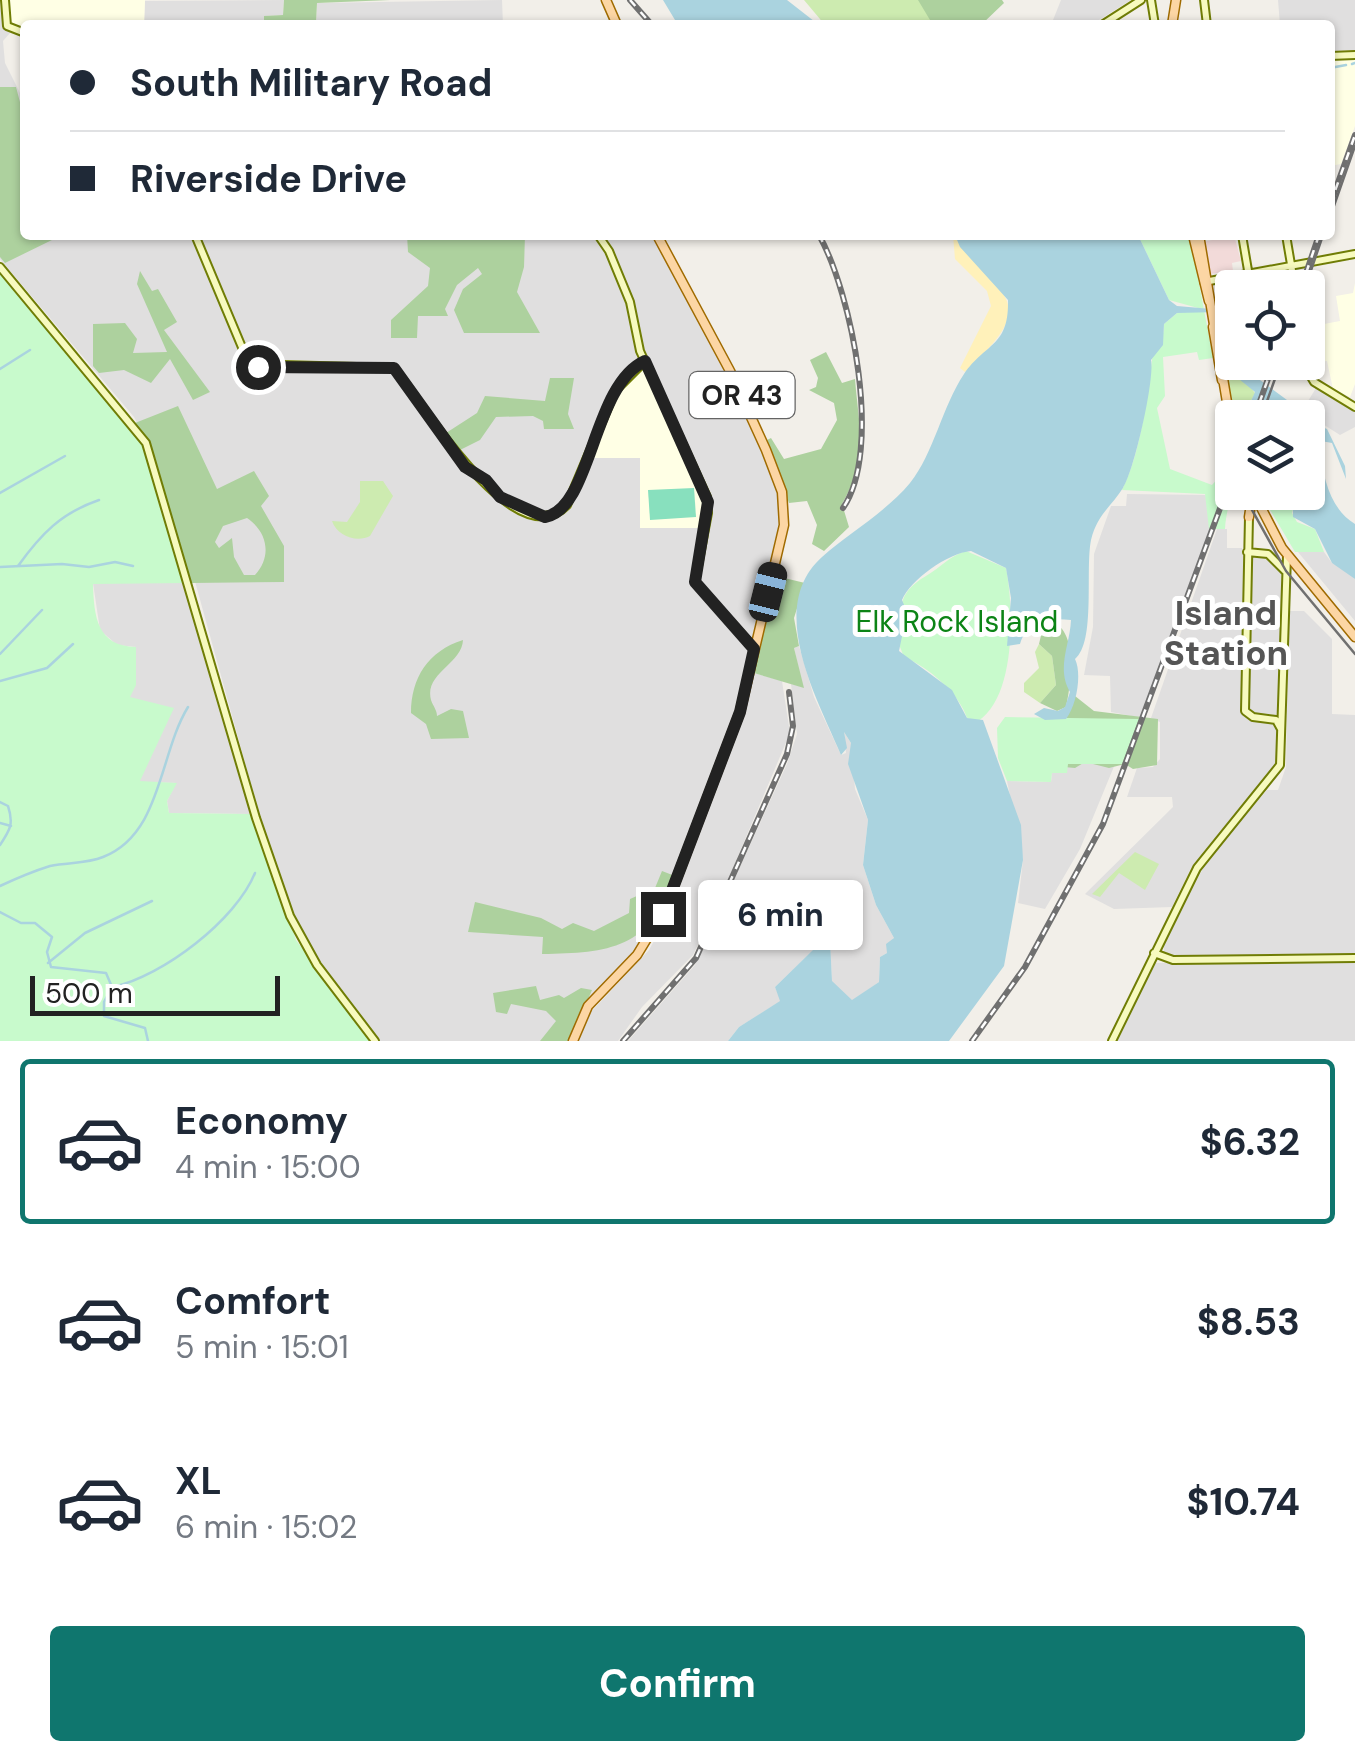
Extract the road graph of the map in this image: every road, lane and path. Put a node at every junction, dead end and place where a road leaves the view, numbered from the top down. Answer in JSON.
{"nodes":[{"id":1,"x":5,"y":0,"type":"edge"},
{"id":2,"x":1141,"y":0,"type":"edge"},
{"id":3,"x":1110,"y":20,"type":"edge"},
{"id":4,"x":20,"y":30,"type":"edge"},
{"id":5,"x":196,"y":240,"type":"edge"},
{"id":6,"x":602,"y":240,"type":"edge"},
{"id":7,"x":661,"y":240,"type":"edge"},
{"id":8,"x":1197,"y":240,"type":"edge"},
{"id":9,"x":1243,"y":240,"type":"edge"},
{"id":10,"x":1287,"y":240,"type":"edge"},
{"id":11,"x":1355,"y":254,"type":"edge"},
{"id":12,"x":0,"y":266,"type":"edge"},
{"id":13,"x":1291,"y":266,"type":"junction"},
{"id":14,"x":1248,"y":270,"type":"edge"},
{"id":15,"x":1266,"y":270,"type":"edge"},
{"id":16,"x":1292,"y":270,"type":"edge"},
{"id":17,"x":1215,"y":280,"type":"edge"},
{"id":18,"x":1205,"y":282,"type":"junction"},
{"id":19,"x":1212,"y":332,"type":"junction"},
{"id":20,"x":634,"y":334,"type":"junction"},
{"id":21,"x":1215,"y":339,"type":"edge"},
{"id":22,"x":1215,"y":346,"type":"edge"},
{"id":23,"x":645,"y":361,"type":"junction"},
{"id":24,"x":632,"y":370,"type":"junction"},
{"id":25,"x":1222,"y":380,"type":"edge"},
{"id":26,"x":1313,"y":380,"type":"edge"},
{"id":27,"x":1226,"y":400,"type":"edge"},
{"id":28,"x":1355,"y":408,"type":"edge"},
{"id":29,"x":1249,"y":510,"type":"edge"},
{"id":30,"x":1261,"y":510,"type":"edge"},
{"id":31,"x":1263,"y":514,"type":"junction"},
{"id":32,"x":1248,"y":517,"type":"junction"},
{"id":33,"x":1284,"y":551,"type":"junction"},
{"id":34,"x":1248,"y":552,"type":"junction"},
{"id":35,"x":1271,"y":555,"type":"junction"},
{"id":36,"x":1298,"y":570,"type":"junction"},
{"id":37,"x":1286,"y":572,"type":"junction"},
{"id":38,"x":1355,"y":637,"type":"edge"},
{"id":39,"x":754,"y":649,"type":"junction"},
{"id":40,"x":1283,"y":715,"type":"junction"},
{"id":41,"x":1266,"y":718,"type":"junction"},
{"id":42,"x":1282,"y":730,"type":"junction"},
{"id":43,"x":1154,"y":953,"type":"junction"},
{"id":44,"x":1355,"y":958,"type":"edge"},
{"id":45,"x":375,"y":1041,"type":"edge"},
{"id":46,"x":573,"y":1041,"type":"edge"},
{"id":47,"x":1112,"y":1041,"type":"edge"}],
"edges":[{"from":1,"to":4,"type":"street"},
{"from":2,"to":3,"type":"street"},
{"from":5,"to":24,"type":"street"},
{"from":6,"to":20,"type":"street"},
{"from":7,"to":39,"type":"main road","number":"OR 43"},
{"from":8,"to":18,"type":"main road"},
{"from":9,"to":14,"type":"street"},
{"from":10,"to":13,"type":"street"},
{"from":11,"to":13,"type":"street"},
{"from":12,"to":45,"type":"street"},
{"from":13,"to":15,"type":"street"},
{"from":13,"to":16,"type":"street"},
{"from":17,"to":18,"type":"street"},
{"from":18,"to":19,"type":"main road"},
{"from":19,"to":21,"type":"main road"},
{"from":19,"to":22,"type":"main road"},
{"from":20,"to":23,"type":"street"},
{"from":20,"to":24,"type":"street"},
{"from":23,"to":24,"type":"street"},
{"from":23,"to":39,"type":"street"},
{"from":25,"to":27,"type":"main road"},
{"from":26,"to":28,"type":"street"},
{"from":29,"to":32,"type":"main road"},
{"from":30,"to":31,"type":"main road"},
{"from":31,"to":32,"type":"main road"},
{"from":31,"to":33,"type":"main road"},
{"from":32,"to":34,"type":"street"},
{"from":33,"to":35,"type":"street"},
{"from":33,"to":36,"type":"main road"},
{"from":33,"to":37,"type":"street"},
{"from":34,"to":35,"type":"street"},
{"from":34,"to":41,"type":"street"},
{"from":35,"to":37,"type":"street"},
{"from":36,"to":37,"type":"main road"},
{"from":36,"to":38,"type":"main road"},
{"from":37,"to":40,"type":"street"},
{"from":39,"to":46,"type":"main road","number":"OR 43"},
{"from":40,"to":41,"type":"street"},
{"from":40,"to":42,"type":"street"},
{"from":41,"to":42,"type":"street"},
{"from":42,"to":43,"type":"street"},
{"from":43,"to":44,"type":"street"},
{"from":43,"to":47,"type":"street"}]}
